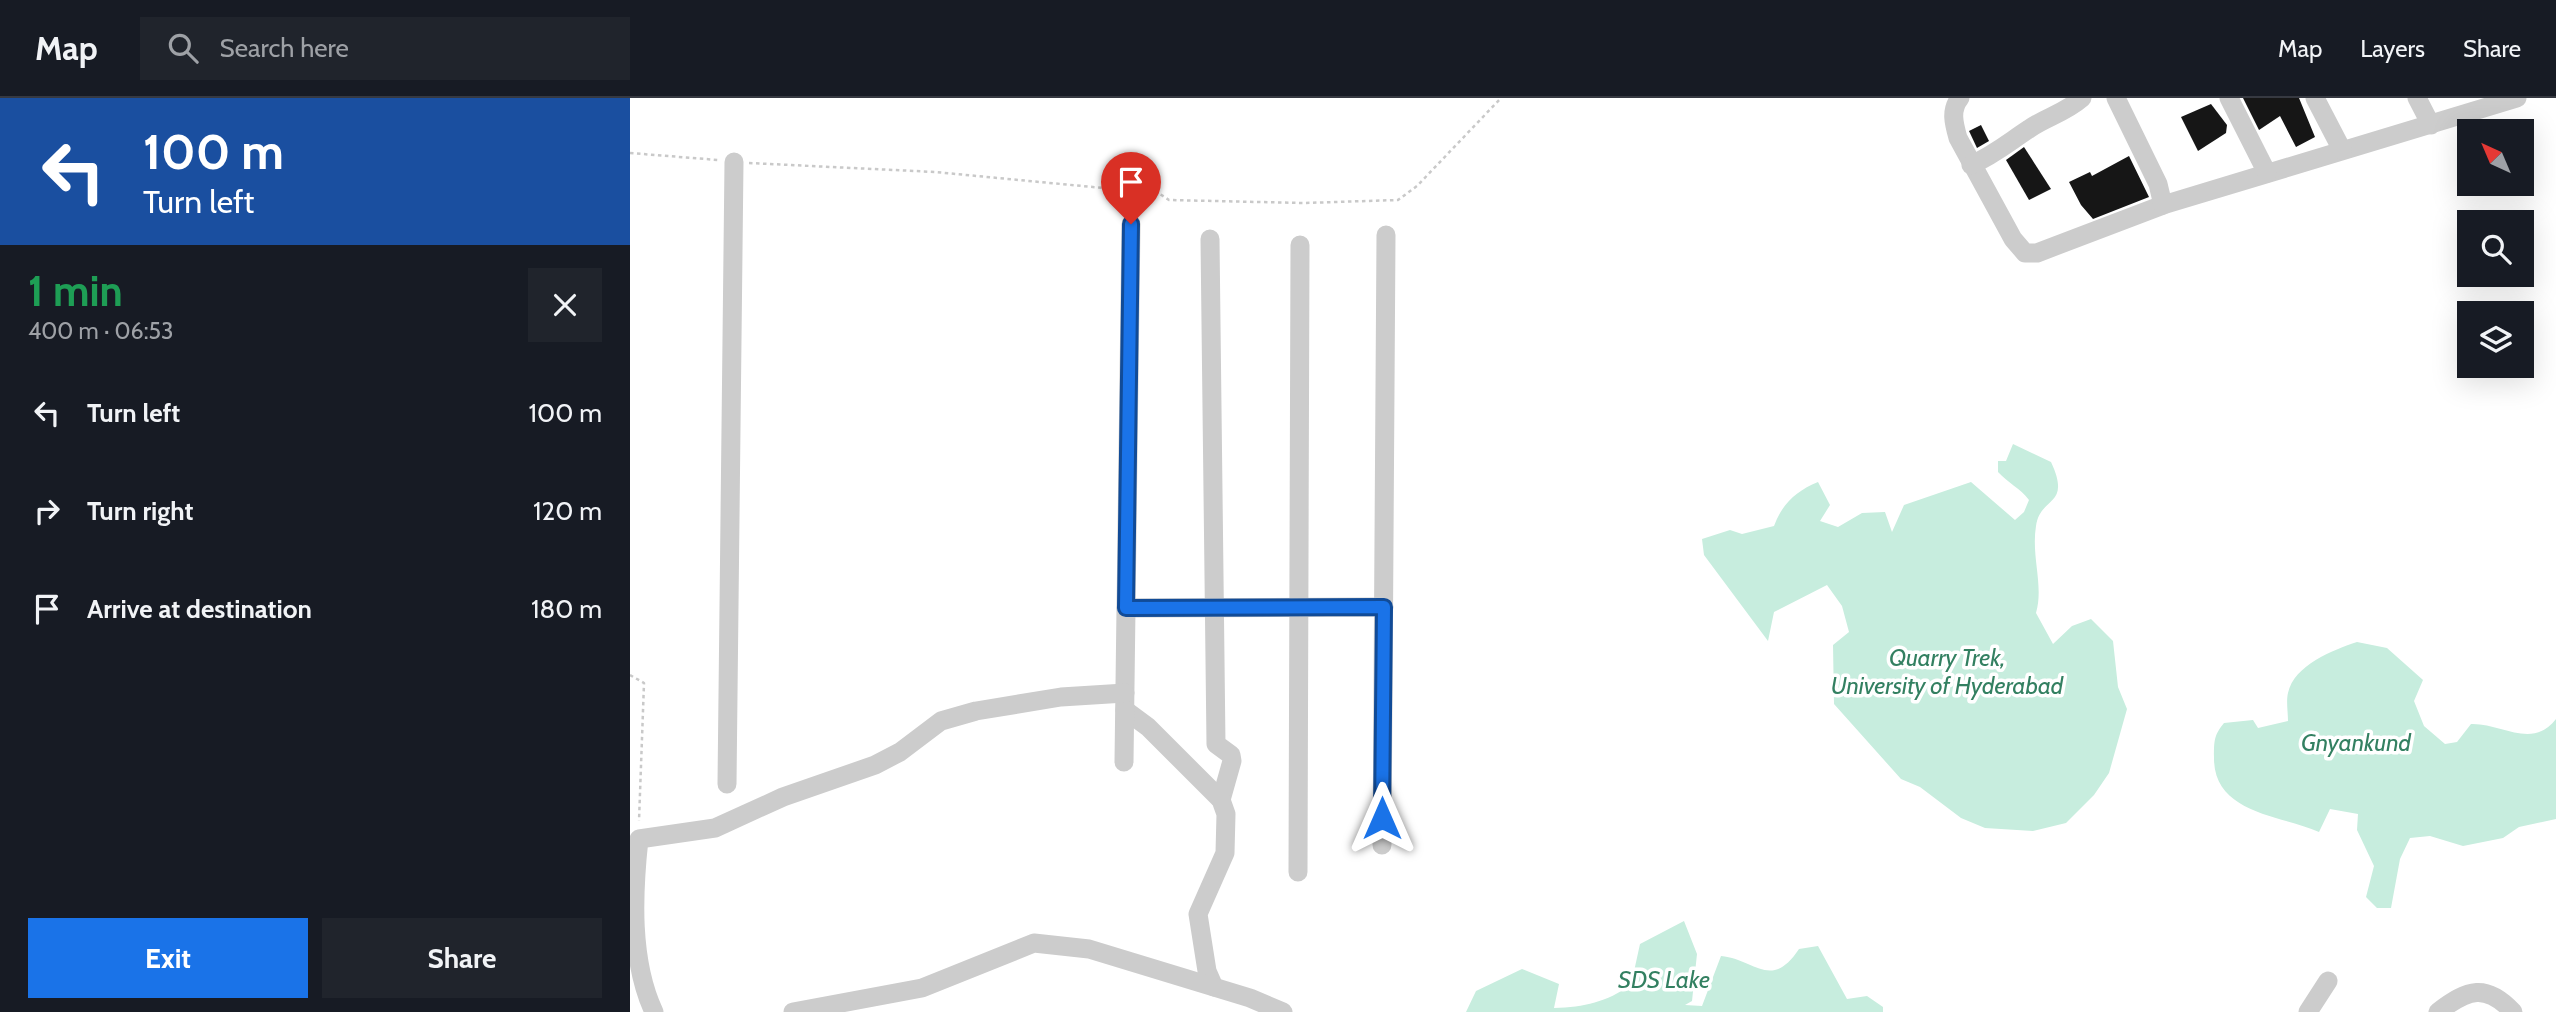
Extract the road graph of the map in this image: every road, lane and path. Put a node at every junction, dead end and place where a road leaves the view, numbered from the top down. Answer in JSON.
{"nodes":[{"id":1,"x":1501,"y":98,"type":"edge"},
{"id":2,"x":1960,"y":98,"type":"edge"},
{"id":3,"x":2082,"y":98,"type":"edge"},
{"id":4,"x":2116,"y":98,"type":"edge"},
{"id":5,"x":2229,"y":98,"type":"edge"},
{"id":6,"x":2315,"y":98,"type":"edge"},
{"id":7,"x":2417,"y":98,"type":"edge"},
{"id":8,"x":2517,"y":98,"type":"edge"},
{"id":9,"x":2431,"y":125,"type":"junction"},
{"id":10,"x":2342,"y":150,"type":"junction"},
{"id":11,"x":630,"y":153,"type":"edge"},
{"id":12,"x":734,"y":162,"type":"junction"},
{"id":13,"x":1972,"y":164,"type":"junction"},
{"id":14,"x":2267,"y":173,"type":"junction"},
{"id":15,"x":2163,"y":205,"type":"junction"},
{"id":16,"x":1131,"y":224,"type":"dead end"},
{"id":17,"x":1386,"y":235,"type":"dead end"},
{"id":18,"x":1210,"y":239,"type":"dead end"},
{"id":19,"x":1300,"y":245,"type":"dead end"},
{"id":20,"x":1298,"y":606,"type":"junction"},
{"id":21,"x":1215,"y":607,"type":"junction"},
{"id":22,"x":1384,"y":607,"type":"junction"},
{"id":23,"x":1126,"y":608,"type":"junction"},
{"id":24,"x":630,"y":675,"type":"edge"},
{"id":25,"x":1125,"y":702,"type":"junction"},
{"id":26,"x":1124,"y":762,"type":"dead end"},
{"id":27,"x":727,"y":784,"type":"dead end"},
{"id":28,"x":1221,"y":800,"type":"junction"},
{"id":29,"x":639,"y":839,"type":"junction"},
{"id":30,"x":1382,"y":845,"type":"dead end"},
{"id":31,"x":1298,"y":872,"type":"dead end"},
{"id":32,"x":2328,"y":981,"type":"dead end"},
{"id":33,"x":1214,"y":987,"type":"junction"},
{"id":34,"x":654,"y":1012,"type":"edge"},
{"id":35,"x":793,"y":1012,"type":"edge"},
{"id":36,"x":1283,"y":1012,"type":"edge"},
{"id":37,"x":2308,"y":1012,"type":"edge"},
{"id":38,"x":2438,"y":1012,"type":"edge"},
{"id":39,"x":2513,"y":1012,"type":"edge"}],
"edges":[{"from":1,"to":12,"type":"path"},
{"from":2,"to":13,"type":"street"},
{"from":3,"to":13,"type":"street"},
{"from":4,"to":15,"type":"street"},
{"from":5,"to":14,"type":"street"},
{"from":6,"to":10,"type":"street"},
{"from":7,"to":9,"type":"street"},
{"from":8,"to":9,"type":"street"},
{"from":9,"to":10,"type":"street"},
{"from":10,"to":14,"type":"street"},
{"from":11,"to":12,"type":"path"},
{"from":12,"to":27,"type":"street"},
{"from":13,"to":15,"type":"street"},
{"from":14,"to":15,"type":"street"},
{"from":16,"to":23,"type":"street"},
{"from":17,"to":22,"type":"street"},
{"from":18,"to":21,"type":"street"},
{"from":19,"to":20,"type":"street"},
{"from":20,"to":21,"type":"street"},
{"from":20,"to":22,"type":"street"},
{"from":20,"to":31,"type":"street"},
{"from":21,"to":23,"type":"street"},
{"from":21,"to":28,"type":"street"},
{"from":22,"to":30,"type":"street"},
{"from":23,"to":25,"type":"street"},
{"from":24,"to":29,"type":"path"},
{"from":25,"to":26,"type":"street"},
{"from":25,"to":28,"type":"street"},
{"from":25,"to":29,"type":"street"},
{"from":28,"to":33,"type":"street"},
{"from":29,"to":34,"type":"street"},
{"from":32,"to":37,"type":"street"},
{"from":33,"to":35,"type":"street"},
{"from":33,"to":36,"type":"street"},
{"from":38,"to":39,"type":"street"}]}
